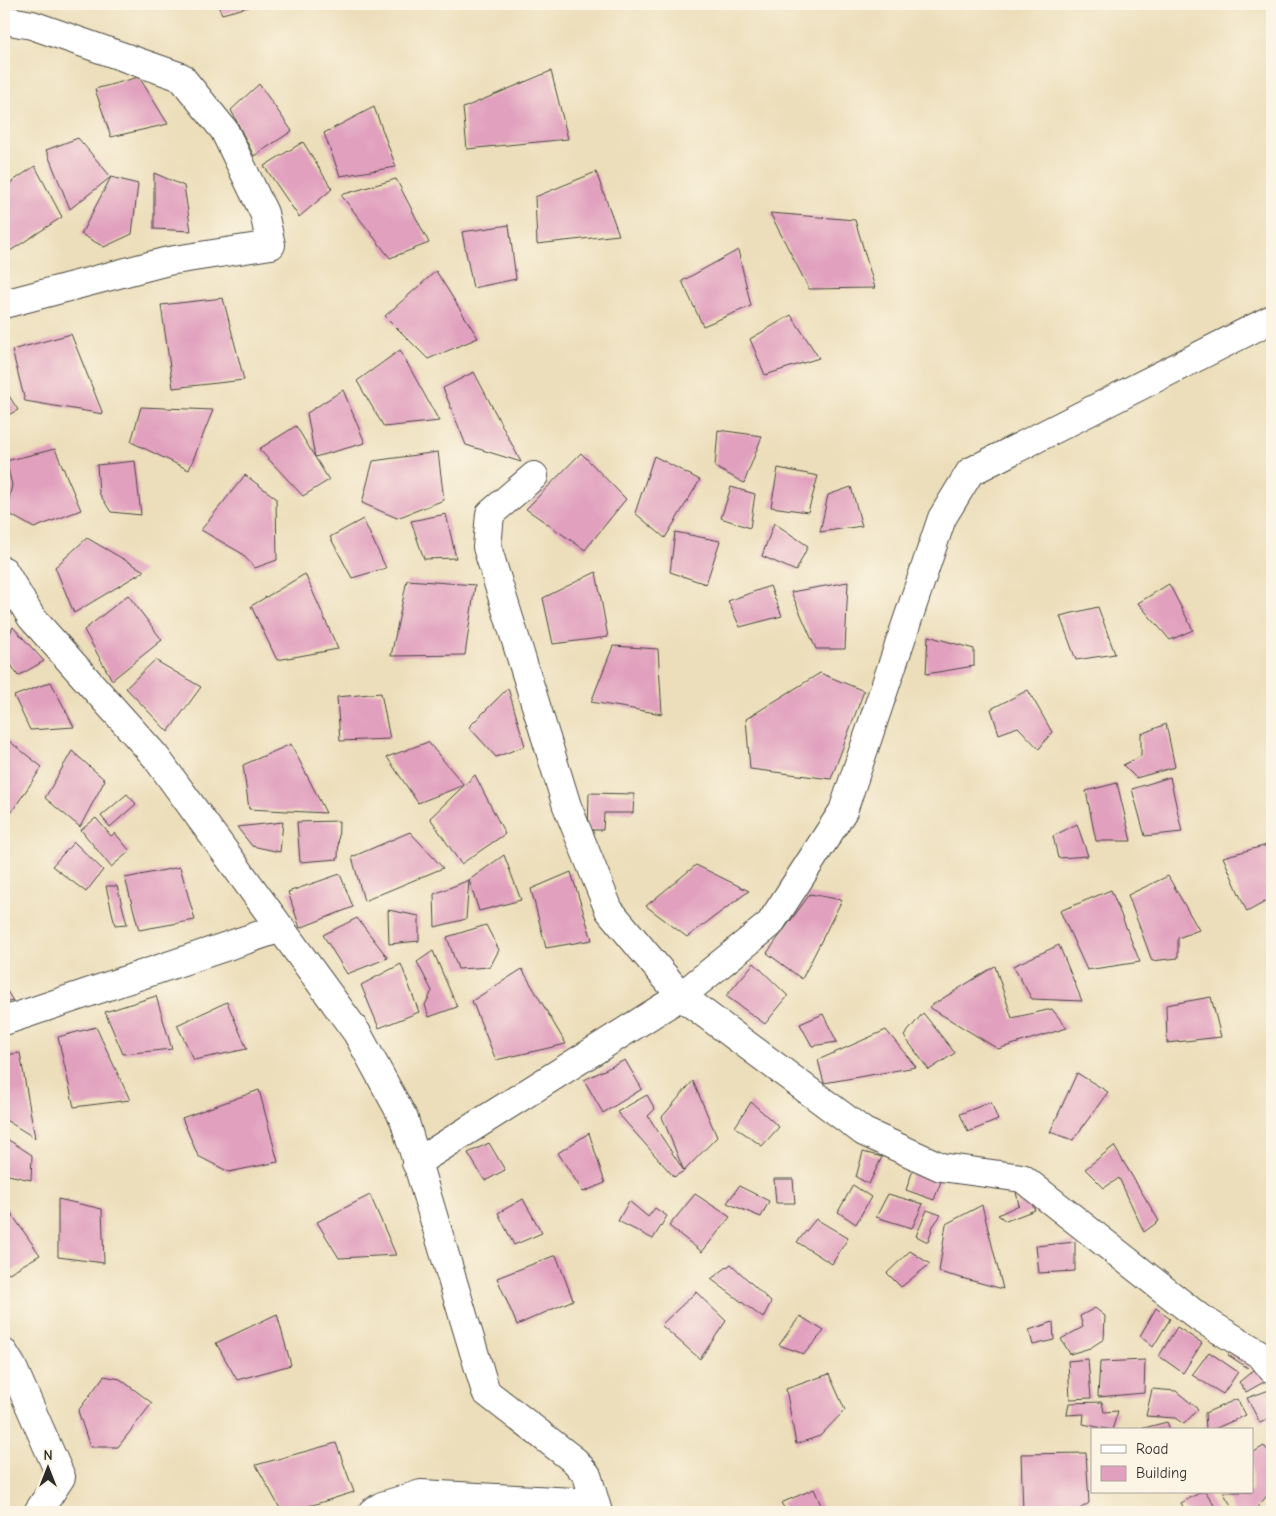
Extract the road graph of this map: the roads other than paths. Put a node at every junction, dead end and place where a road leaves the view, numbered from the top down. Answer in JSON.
{"nodes":[{"id":1,"x":4,"y":20,"type":"edge"},
{"id":2,"x":4,"y":304,"type":"edge"},
{"id":3,"x":1272,"y":319,"type":"edge"},
{"id":4,"x":534,"y":476,"type":"dead end"},
{"id":5,"x":4,"y":571,"type":"edge"},
{"id":6,"x":281,"y":928,"type":"junction"},
{"id":7,"x":681,"y":996,"type":"junction"},
{"id":8,"x":4,"y":1021,"type":"edge"},
{"id":9,"x":416,"y":1163,"type":"junction"},
{"id":10,"x":4,"y":1353,"type":"edge"},
{"id":11,"x":1272,"y":1369,"type":"edge"},
{"id":12,"x":596,"y":1508,"type":"edge"},
{"id":13,"x":38,"y":1512,"type":"edge"},
{"id":14,"x":372,"y":1512,"type":"edge"}],
"edges":[{"from":1,"to":2,"type":"street"},
{"from":3,"to":7,"type":"street"},
{"from":4,"to":7,"type":"street"},
{"from":5,"to":6,"type":"street"},
{"from":6,"to":8,"type":"street"},
{"from":6,"to":9,"type":"street"},
{"from":7,"to":9,"type":"street"},
{"from":7,"to":11,"type":"street"},
{"from":9,"to":12,"type":"street"},
{"from":10,"to":13,"type":"street"},
{"from":12,"to":14,"type":"street"}]}
